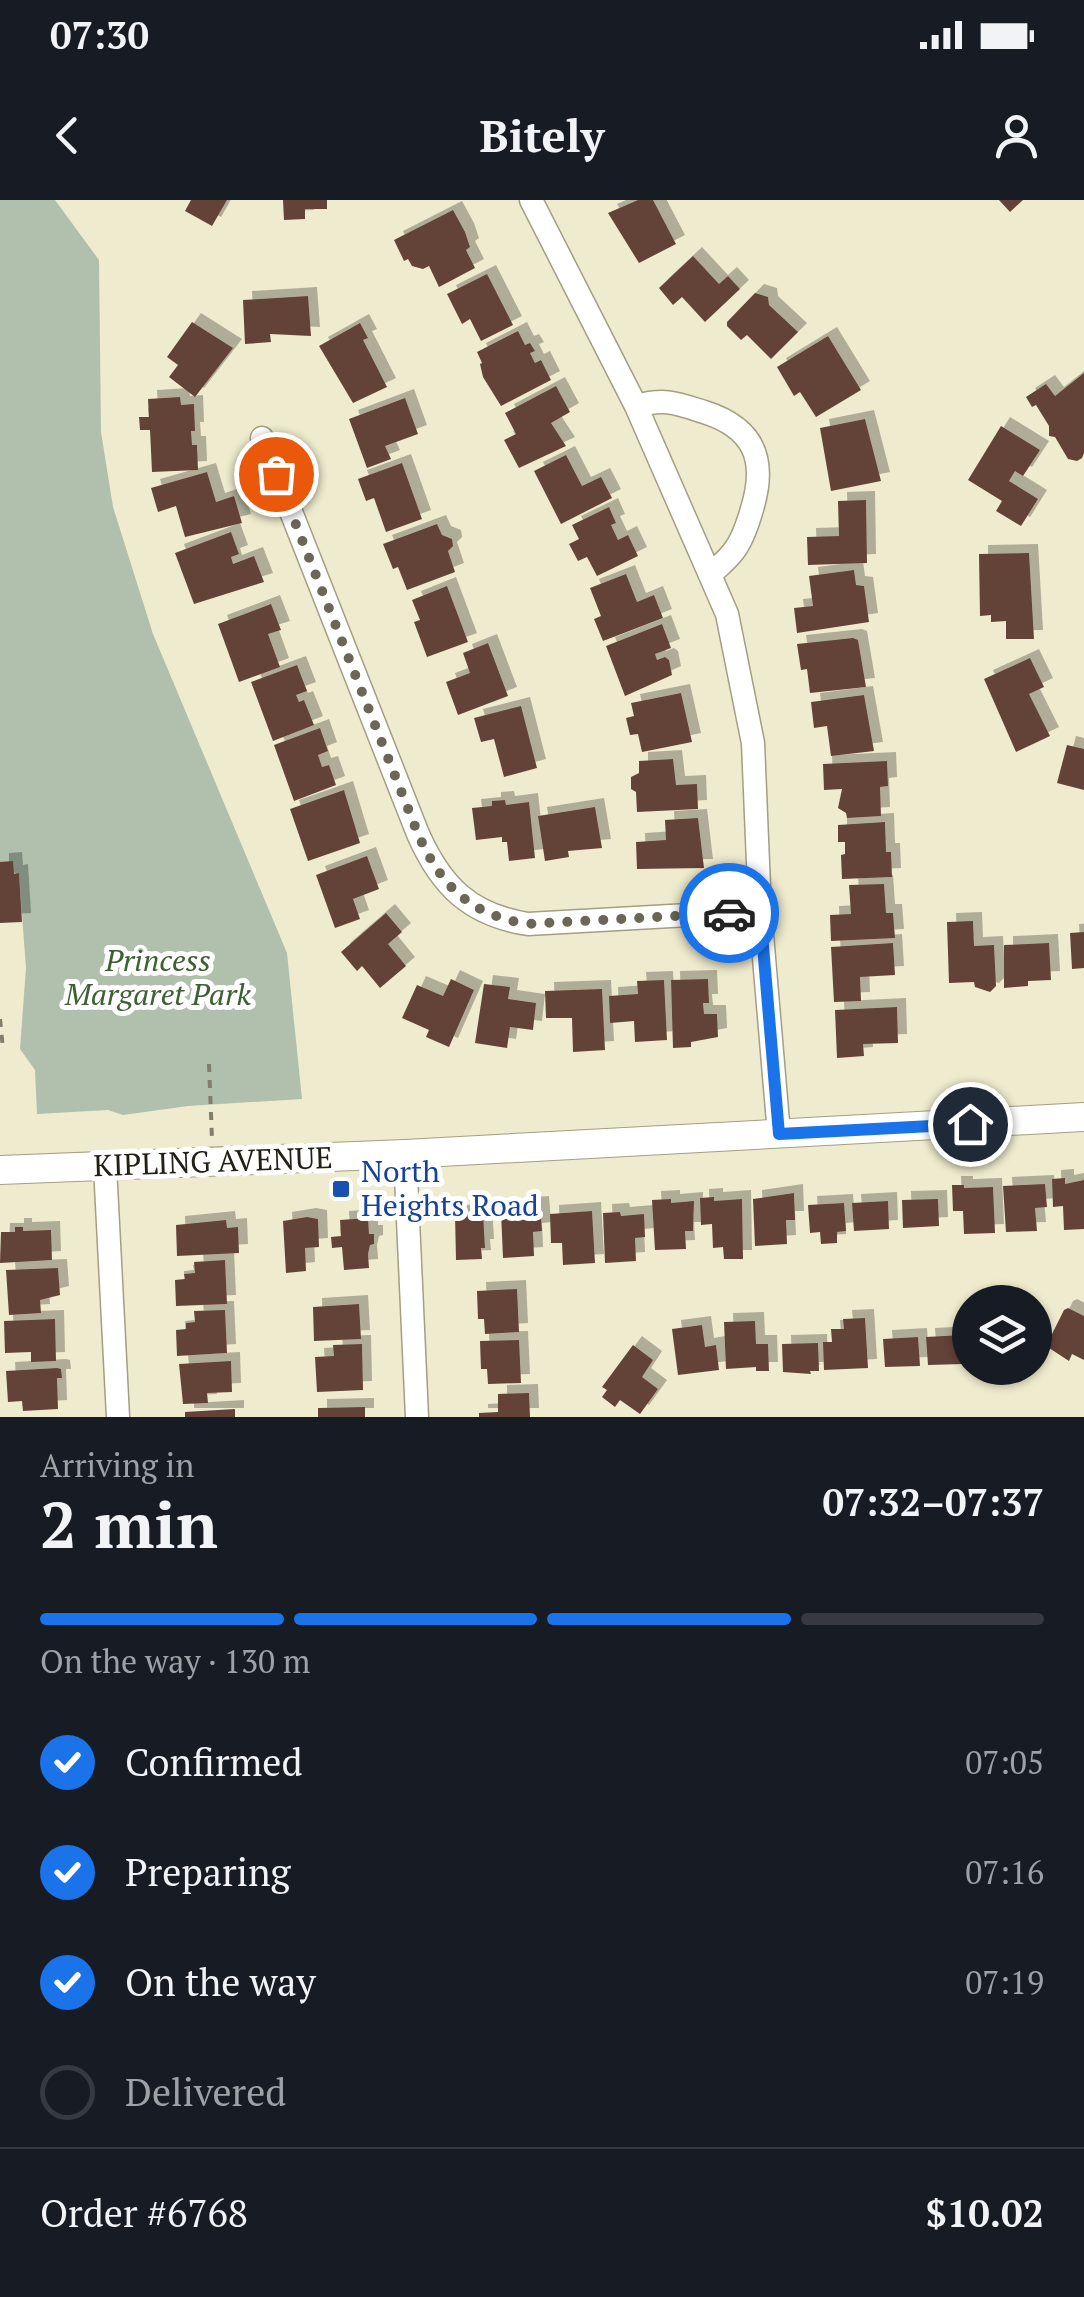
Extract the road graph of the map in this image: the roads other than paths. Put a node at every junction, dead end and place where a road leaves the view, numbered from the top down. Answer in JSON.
{"nodes":[{"id":1,"x":530,"y":200,"type":"edge"},
{"id":2,"x":636,"y":406,"type":"junction"},
{"id":3,"x":262,"y":438,"type":"dead end"},
{"id":4,"x":710,"y":574,"type":"junction"},
{"id":5,"x":760,"y":911,"type":"junction"},
{"id":6,"x":1084,"y":1117,"type":"edge"},
{"id":7,"x":779,"y":1134,"type":"junction"},
{"id":8,"x":405,"y":1154,"type":"junction"},
{"id":9,"x":105,"y":1166,"type":"junction"},
{"id":10,"x":0,"y":1170,"type":"edge"},
{"id":11,"x":118,"y":1417,"type":"edge"},
{"id":12,"x":417,"y":1417,"type":"edge"}],
"edges":[{"from":1,"to":2,"type":"street"},
{"from":2,"to":4,"type":"street"},
{"from":2,"to":4,"type":"street"},
{"from":3,"to":5,"type":"street"},
{"from":4,"to":5,"type":"street"},
{"from":5,"to":7,"type":"street"},
{"from":6,"to":7,"type":"main road","name":"KIPLING AVENUE"},
{"from":7,"to":8,"type":"main road","name":"KIPLING AVENUE"},
{"from":8,"to":9,"type":"main road","name":"KIPLING AVENUE"},
{"from":8,"to":12,"type":"street"},
{"from":9,"to":10,"type":"main road","name":"KIPLING AVENUE"},
{"from":9,"to":11,"type":"street"}]}
